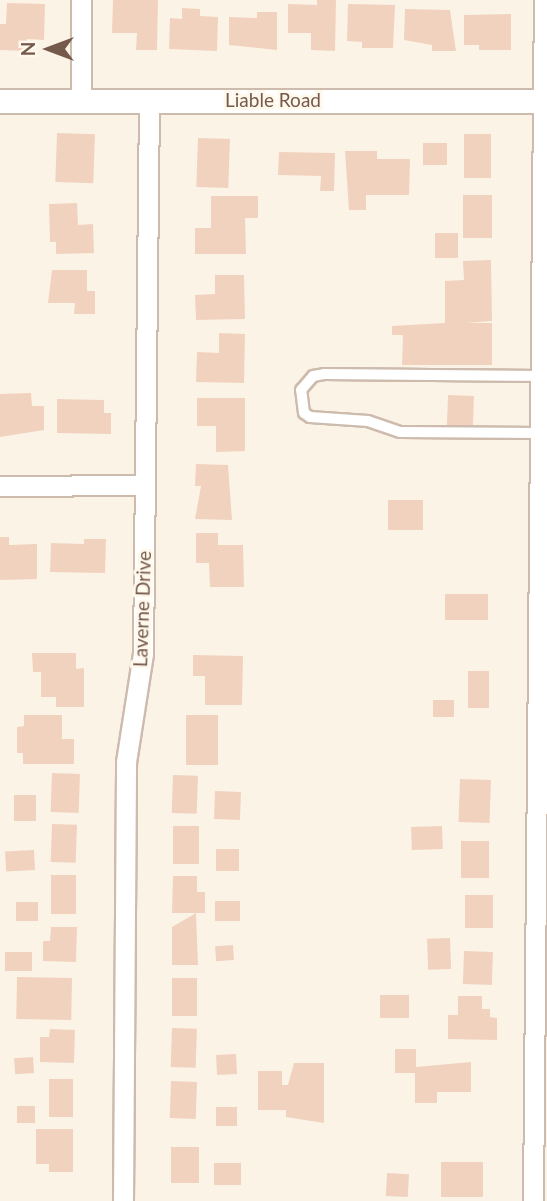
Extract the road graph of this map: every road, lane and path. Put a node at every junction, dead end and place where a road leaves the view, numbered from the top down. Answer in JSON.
{"nodes":[{"id":1,"x":81,"y":0,"type":"edge"},
{"id":2,"x":544,"y":0,"type":"edge"},
{"id":3,"x":149,"y":100,"type":"junction"},
{"id":4,"x":545,"y":100,"type":"edge"},
{"id":5,"x":0,"y":101,"type":"edge"},
{"id":6,"x":81,"y":101,"type":"junction"},
{"id":7,"x":540,"y":376,"type":"junction"},
{"id":8,"x":540,"y":433,"type":"junction"},
{"id":9,"x":144,"y":485,"type":"junction"},
{"id":10,"x":0,"y":486,"type":"edge"},
{"id":11,"x":123,"y":1201,"type":"edge"},
{"id":12,"x":533,"y":1201,"type":"edge"}],
"edges":[{"from":1,"to":6,"type":"street"},
{"from":2,"to":4,"type":"street"},
{"from":3,"to":4,"type":"street","name":"Liable Road"},
{"from":3,"to":6,"type":"street","name":"Liable Road"},
{"from":3,"to":9,"type":"street","name":"Laverne Drive"},
{"from":4,"to":7,"type":"street"},
{"from":5,"to":6,"type":"street","name":"Liable Road"},
{"from":7,"to":8,"type":"street"},
{"from":7,"to":8,"type":"lane"},
{"from":8,"to":12,"type":"street"},
{"from":9,"to":10,"type":"street"},
{"from":9,"to":11,"type":"street","name":"Laverne Drive"}]}
